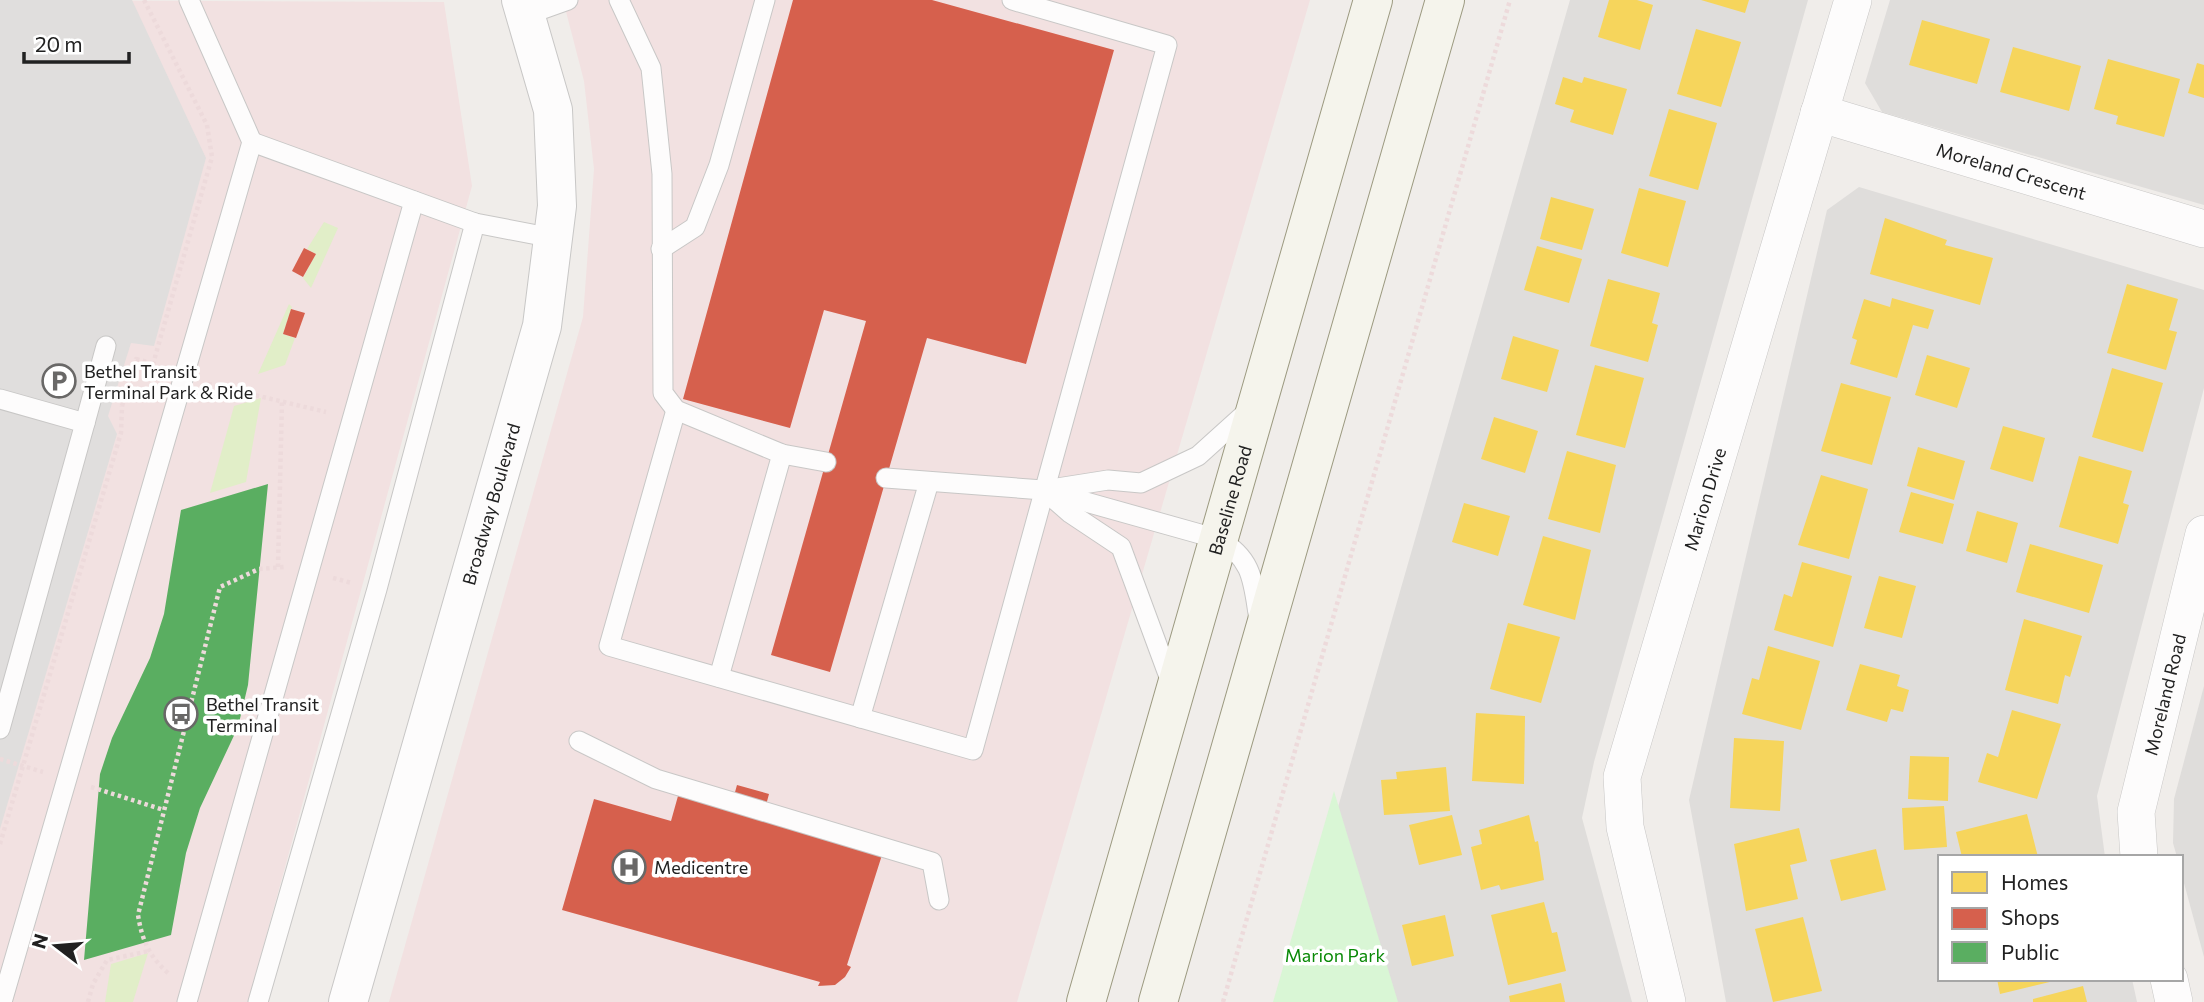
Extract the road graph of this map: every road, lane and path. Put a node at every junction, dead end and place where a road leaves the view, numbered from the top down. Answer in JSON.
{"nodes":[{"id":1,"x":144,"y":0,"type":"edge"},
{"id":2,"x":189,"y":0,"type":"edge"},
{"id":3,"x":568,"y":0,"type":"edge"},
{"id":4,"x":619,"y":0,"type":"edge"},
{"id":5,"x":765,"y":0,"type":"edge"},
{"id":6,"x":1012,"y":0,"type":"edge"},
{"id":7,"x":1373,"y":0,"type":"edge"},
{"id":8,"x":1444,"y":0,"type":"edge"},
{"id":9,"x":1510,"y":0,"type":"edge"},
{"id":10,"x":1853,"y":0,"type":"edge"},
{"id":11,"x":524,"y":8,"type":"edge"},
{"id":12,"x":1819,"y":113,"type":"junction"},
{"id":13,"x":252,"y":142,"type":"junction"},
{"id":14,"x":414,"y":201,"type":"junction"},
{"id":15,"x":475,"y":223,"type":"junction"},
{"id":16,"x":2204,"y":229,"type":"edge"},
{"id":17,"x":553,"y":238,"type":"junction"},
{"id":18,"x":662,"y":249,"type":"junction"},
{"id":19,"x":106,"y":346,"type":"dead end"},
{"id":20,"x":185,"y":373,"type":"junction"},
{"id":21,"x":0,"y":399,"type":"edge"},
{"id":22,"x":1260,"y":400,"type":"junction"},
{"id":23,"x":282,"y":401,"type":"junction"},
{"id":24,"x":122,"y":406,"type":"dead end"},
{"id":25,"x":676,"y":410,"type":"junction"},
{"id":26,"x":330,"y":413,"type":"dead end"},
{"id":27,"x":85,"y":423,"type":"junction"},
{"id":28,"x":782,"y":454,"type":"junction"},
{"id":29,"x":826,"y":462,"type":"dead end"},
{"id":30,"x":886,"y":478,"type":"dead end"},
{"id":31,"x":929,"y":482,"type":"junction"},
{"id":32,"x":1043,"y":490,"type":"junction"},
{"id":33,"x":2204,"y":534,"type":"edge"},
{"id":34,"x":1218,"y":539,"type":"junction"},
{"id":35,"x":278,"y":567,"type":"dead end"},
{"id":36,"x":260,"y":569,"type":"dead end"},
{"id":37,"x":1262,"y":639,"type":"junction"},
{"id":38,"x":719,"y":677,"type":"junction"},
{"id":39,"x":1175,"y":692,"type":"junction"},
{"id":40,"x":860,"y":718,"type":"junction"},
{"id":41,"x":0,"y":729,"type":"edge"},
{"id":42,"x":579,"y":741,"type":"dead end"},
{"id":43,"x":0,"y":844,"type":"edge"},
{"id":44,"x":2139,"y":855,"type":"edge"},
{"id":45,"x":939,"y":900,"type":"dead end"},
{"id":46,"x":149,"y":951,"type":"junction"},
{"id":47,"x":193,"y":980,"type":"junction"},
{"id":48,"x":2169,"y":981,"type":"edge"},
{"id":49,"x":2,"y":1002,"type":"edge"},
{"id":50,"x":88,"y":1002,"type":"edge"},
{"id":51,"x":187,"y":1002,"type":"edge"},
{"id":52,"x":258,"y":1002,"type":"edge"},
{"id":53,"x":348,"y":1002,"type":"edge"},
{"id":54,"x":1086,"y":1002,"type":"edge"},
{"id":55,"x":1158,"y":1002,"type":"edge"},
{"id":56,"x":1223,"y":1002,"type":"edge"},
{"id":57,"x":1667,"y":1002,"type":"edge"},
{"id":58,"x":2174,"y":1002,"type":"edge"}],
"edges":[{"from":1,"to":20,"type":"path"},
{"from":2,"to":13,"type":"lane"},
{"from":3,"to":11,"type":"lane"},
{"from":4,"to":18,"type":"lane"},
{"from":5,"to":18,"type":"lane"},
{"from":6,"to":32,"type":"lane"},
{"from":7,"to":22,"type":"main road","name":"Baseline Road"},
{"from":8,"to":37,"type":"main road"},
{"from":9,"to":56,"type":"path"},
{"from":10,"to":12,"type":"street","name":"Marion Drive"},
{"from":11,"to":17,"type":"street","name":"Broadway Boulevard"},
{"from":12,"to":16,"type":"street","name":"Moreland Crescent"},
{"from":12,"to":57,"type":"street","name":"Marion Drive"},
{"from":13,"to":14,"type":"lane"},
{"from":13,"to":20,"type":"lane"},
{"from":14,"to":15,"type":"lane"},
{"from":14,"to":47,"type":"lane"},
{"from":15,"to":17,"type":"lane"},
{"from":15,"to":52,"type":"lane"},
{"from":17,"to":53,"type":"street","name":"Broadway Boulevard"},
{"from":18,"to":25,"type":"lane"},
{"from":19,"to":27,"type":"lane"},
{"from":20,"to":23,"type":"path"},
{"from":20,"to":49,"type":"lane"},
{"from":21,"to":27,"type":"lane"},
{"from":22,"to":32,"type":"lane"},
{"from":22,"to":34,"type":"main road","name":"Baseline Road"},
{"from":23,"to":26,"type":"path"},
{"from":23,"to":35,"type":"path"},
{"from":24,"to":43,"type":"path"},
{"from":25,"to":28,"type":"lane"},
{"from":25,"to":38,"type":"lane"},
{"from":27,"to":41,"type":"lane"},
{"from":28,"to":29,"type":"lane"},
{"from":28,"to":38,"type":"lane"},
{"from":30,"to":31,"type":"lane"},
{"from":31,"to":32,"type":"lane"},
{"from":31,"to":40,"type":"lane"},
{"from":32,"to":34,"type":"lane"},
{"from":32,"to":39,"type":"lane"},
{"from":32,"to":40,"type":"lane"},
{"from":33,"to":44,"type":"street","name":"Moreland Road"},
{"from":34,"to":37,"type":"lane"},
{"from":34,"to":39,"type":"main road","name":"Baseline Road"},
{"from":36,"to":46,"type":"path"},
{"from":37,"to":55,"type":"main road"},
{"from":38,"to":40,"type":"lane"},
{"from":39,"to":54,"type":"main road","name":"Baseline Road"},
{"from":42,"to":45,"type":"lane"},
{"from":46,"to":47,"type":"path"},
{"from":46,"to":50,"type":"path"},
{"from":47,"to":51,"type":"lane"},
{"from":48,"to":58,"type":"street"}]}
